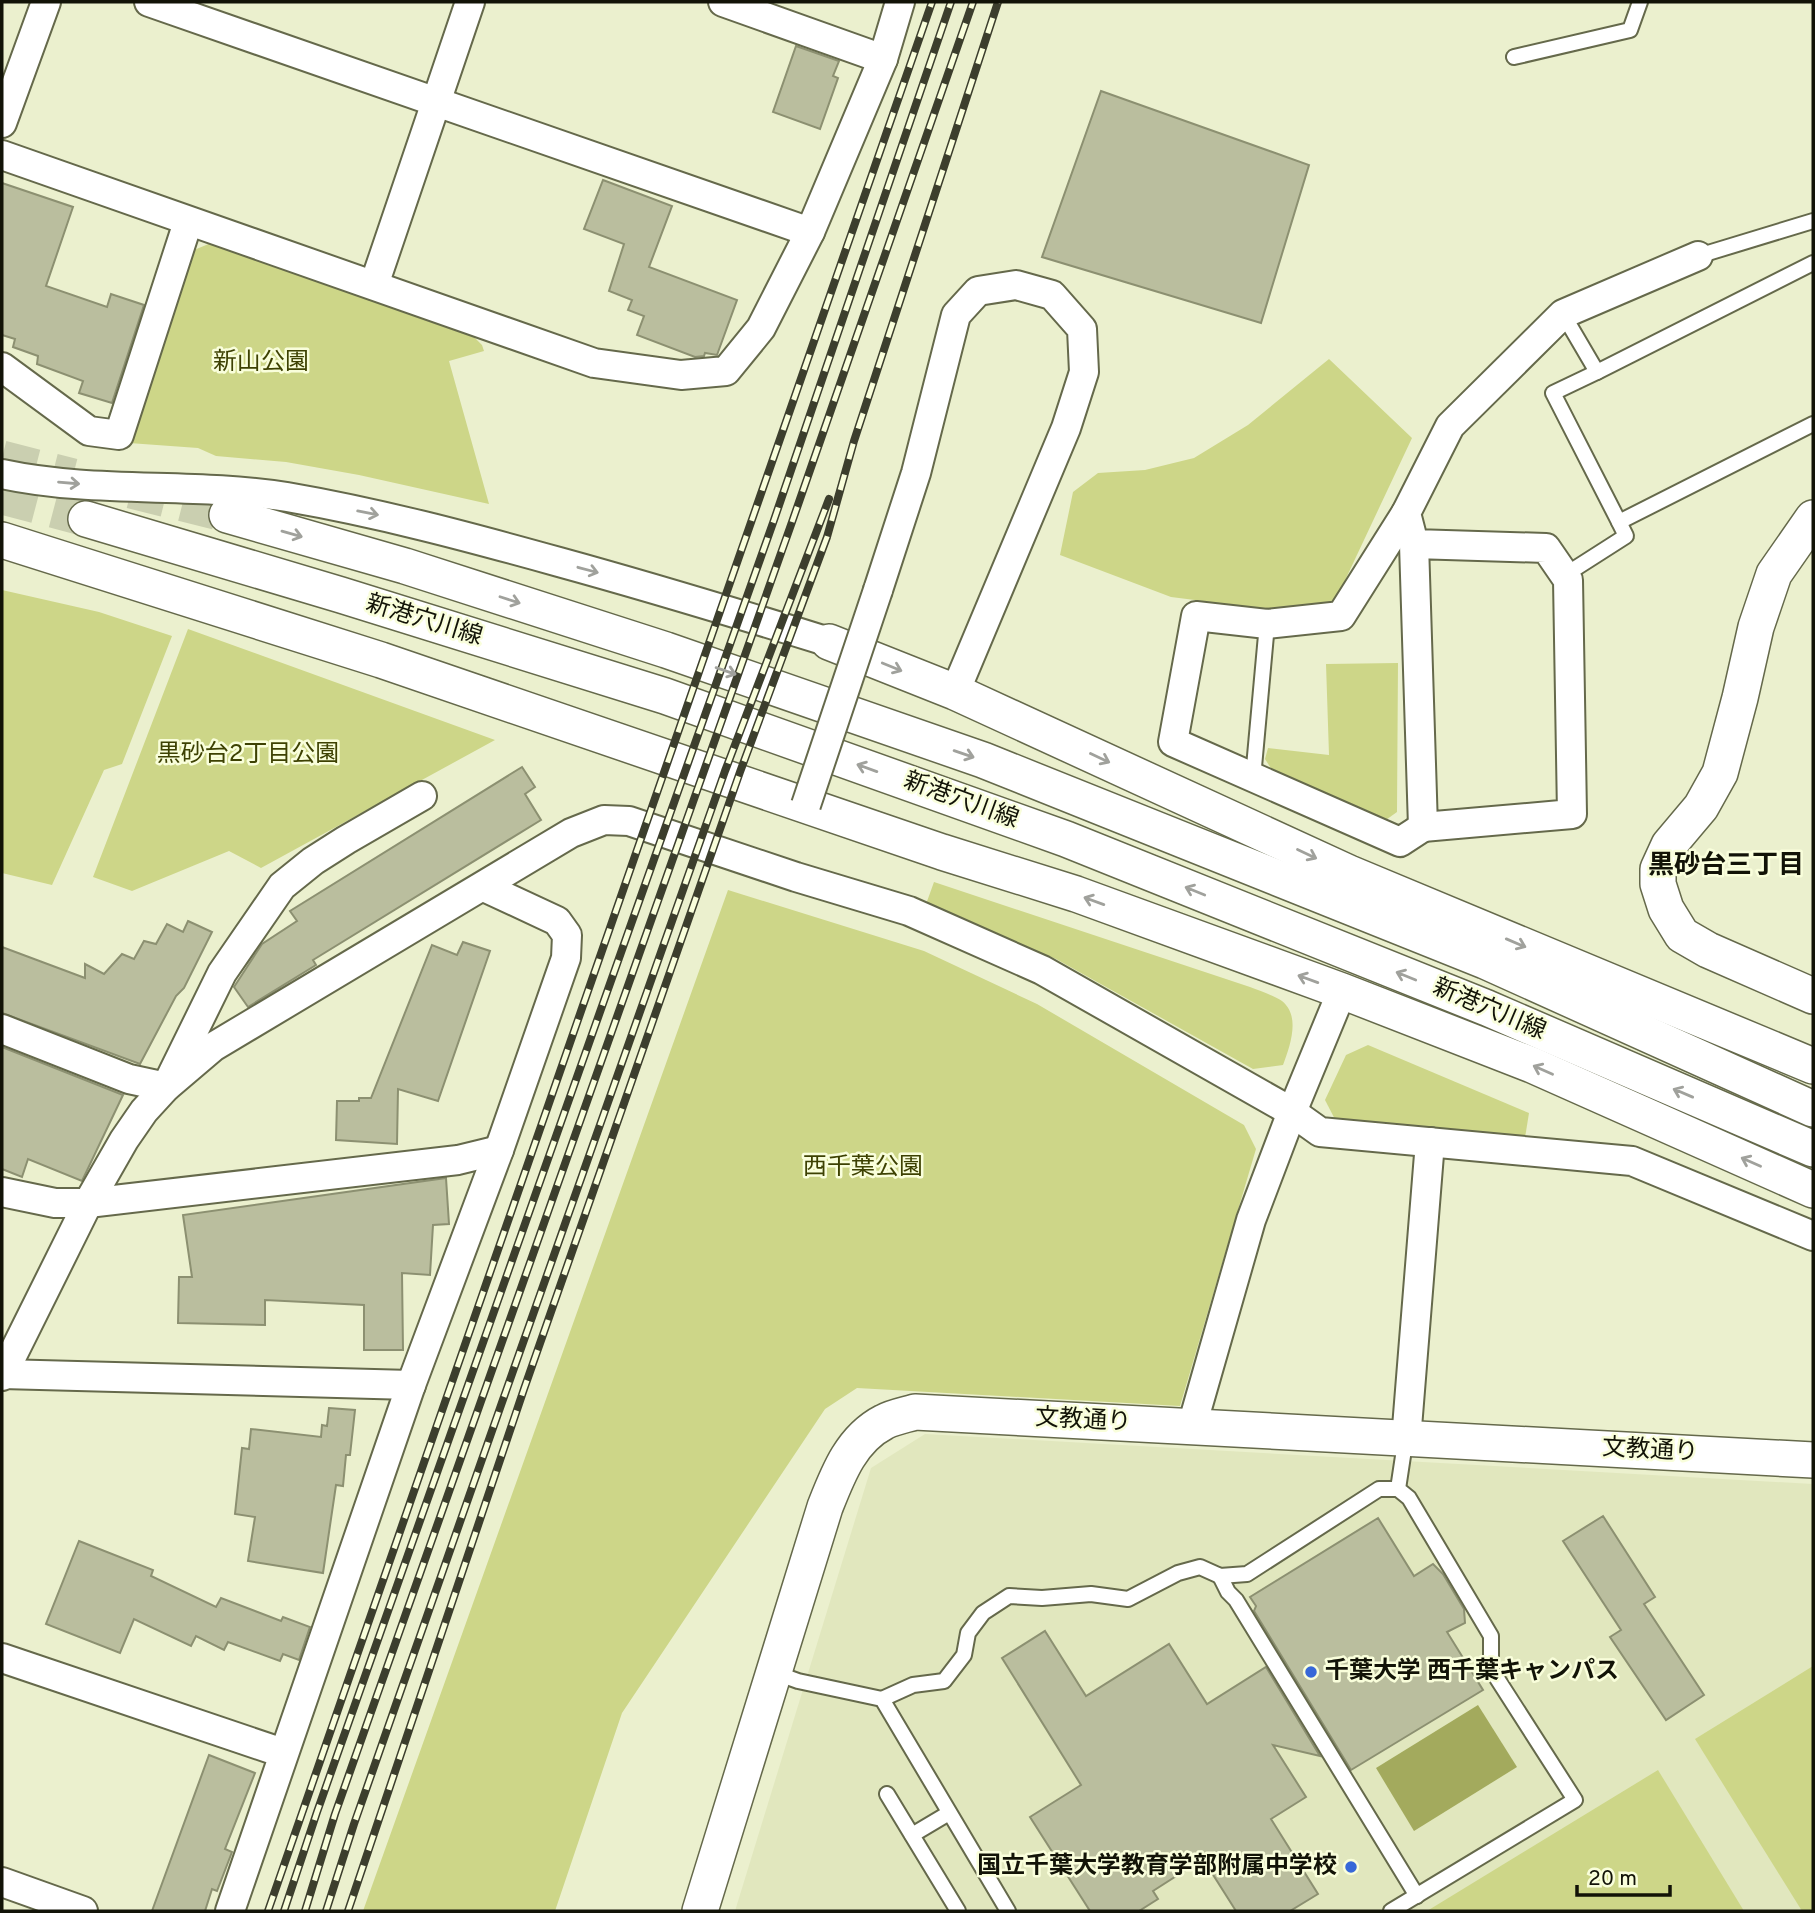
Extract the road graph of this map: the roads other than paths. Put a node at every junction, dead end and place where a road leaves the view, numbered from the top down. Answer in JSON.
{"nodes":[{"id":1,"x":46,"y":2,"type":"edge"},
{"id":2,"x":149,"y":2,"type":"edge"},
{"id":3,"x":470,"y":2,"type":"edge"},
{"id":4,"x":723,"y":2,"type":"edge"},
{"id":5,"x":900,"y":2,"type":"edge"},
{"id":6,"x":1640,"y":2,"type":"edge"},
{"id":7,"x":1514,"y":57,"type":"dead end"},
{"id":8,"x":883,"y":59,"type":"junction"},
{"id":9,"x":434,"y":102,"type":"junction"},
{"id":10,"x":2,"y":123,"type":"edge"},
{"id":11,"x":2,"y":155,"type":"edge"},
{"id":12,"x":1813,"y":221,"type":"edge"},
{"id":13,"x":188,"y":222,"type":"junction"},
{"id":14,"x":810,"y":232,"type":"junction"},
{"id":15,"x":1698,"y":256,"type":"joint"},
{"id":16,"x":1813,"y":263,"type":"edge"},
{"id":17,"x":374,"y":285,"type":"junction"},
{"id":18,"x":1563,"y":314,"type":"junction"},
{"id":19,"x":2,"y":367,"type":"edge"},
{"id":20,"x":1597,"y":372,"type":"junction"},
{"id":21,"x":1813,"y":424,"type":"edge"},
{"id":22,"x":2,"y":474,"type":"edge"},
{"id":23,"x":1406,"y":513,"type":"junction"},
{"id":24,"x":227,"y":515,"type":"tunnel mouth"},
{"id":25,"x":1813,"y":518,"type":"edge"},
{"id":26,"x":86,"y":519,"type":"tunnel mouth"},
{"id":27,"x":1619,"y":522,"type":"junction"},
{"id":28,"x":2,"y":540,"type":"edge"},
{"id":29,"x":1414,"y":544,"type":"junction"},
{"id":30,"x":1565,"y":575,"type":"junction"},
{"id":31,"x":1267,"y":624,"type":"junction"},
{"id":32,"x":829,"y":642,"type":"joint"},
{"id":33,"x":955,"y":692,"type":"junction"},
{"id":34,"x":1253,"y":778,"type":"junction"},
{"id":35,"x":422,"y":796,"type":"dead end"},
{"id":36,"x":806,"y":805,"type":"junction"},
{"id":37,"x":1423,"y":827,"type":"junction"},
{"id":38,"x":484,"y":887,"type":"junction"},
{"id":39,"x":1342,"y":991,"type":"junction"},
{"id":40,"x":1813,"y":996,"type":"edge"},
{"id":41,"x":2,"y":1029,"type":"edge"},
{"id":42,"x":1813,"y":1066,"type":"edge"},
{"id":43,"x":166,"y":1087,"type":"junction"},
{"id":44,"x":1813,"y":1109,"type":"edge"},
{"id":45,"x":1292,"y":1112,"type":"junction"},
{"id":46,"x":1430,"y":1142,"type":"junction"},
{"id":47,"x":1813,"y":1149,"type":"edge"},
{"id":48,"x":499,"y":1150,"type":"junction"},
{"id":49,"x":1813,"y":1190,"type":"edge"},
{"id":50,"x":2,"y":1192,"type":"edge"},
{"id":51,"x":88,"y":1203,"type":"junction"},
{"id":52,"x":1813,"y":1236,"type":"edge"},
{"id":53,"x":2,"y":1375,"type":"edge"},
{"id":54,"x":411,"y":1385,"type":"junction"},
{"id":55,"x":1192,"y":1426,"type":"junction"},
{"id":56,"x":1405,"y":1448,"type":"junction"},
{"id":57,"x":1813,"y":1460,"type":"edge"},
{"id":58,"x":1398,"y":1489,"type":"junction"},
{"id":59,"x":1220,"y":1576,"type":"junction"},
{"id":60,"x":2,"y":1658,"type":"edge"},
{"id":61,"x":773,"y":1672,"type":"junction"},
{"id":62,"x":882,"y":1699,"type":"junction"},
{"id":63,"x":283,"y":1753,"type":"junction"},
{"id":64,"x":887,"y":1794,"type":"dead end"},
{"id":65,"x":949,"y":1813,"type":"junction"},
{"id":66,"x":912,"y":1835,"type":"junction"},
{"id":67,"x":2,"y":1882,"type":"edge"},
{"id":68,"x":1417,"y":1896,"type":"junction"},
{"id":69,"x":83,"y":1911,"type":"edge"},
{"id":70,"x":230,"y":1911,"type":"edge"},
{"id":71,"x":700,"y":1911,"type":"edge"},
{"id":72,"x":958,"y":1911,"type":"edge"},
{"id":73,"x":1008,"y":1911,"type":"edge"},
{"id":74,"x":1391,"y":1911,"type":"edge"}],
"edges":[{"from":1,"to":10,"type":"street"},
{"from":2,"to":9,"type":"street"},
{"from":3,"to":9,"type":"street"},
{"from":4,"to":8,"type":"street"},
{"from":5,"to":8,"type":"street"},
{"from":6,"to":7,"type":"lane"},
{"from":8,"to":14,"type":"street"},
{"from":9,"to":14,"type":"street"},
{"from":9,"to":17,"type":"street"},
{"from":11,"to":13,"type":"street"},
{"from":12,"to":15,"type":"lane"},
{"from":13,"to":17,"type":"street"},
{"from":13,"to":19,"type":"street"},
{"from":14,"to":17,"type":"street"},
{"from":15,"to":18,"type":"street"},
{"from":16,"to":20,"type":"lane"},
{"from":18,"to":20,"type":"lane"},
{"from":18,"to":23,"type":"street"},
{"from":20,"to":27,"type":"lane"},
{"from":21,"to":27,"type":"lane"},
{"from":22,"to":32,"type":"street","one_way":true},
{"from":23,"to":29,"type":"street"},
{"from":23,"to":31,"type":"street"},
{"from":24,"to":44,"type":"street","name":"新港穴川線","one_way":true},
{"from":25,"to":40,"type":"street"},
{"from":47,"to":26,"type":"street","name":"新港穴川線","one_way":true},
{"from":27,"to":30,"type":"lane"},
{"from":28,"to":36,"type":"street"},
{"from":29,"to":30,"type":"street"},
{"from":29,"to":37,"type":"street"},
{"from":30,"to":37,"type":"street"},
{"from":31,"to":34,"type":"lane"},
{"from":31,"to":34,"type":"street"},
{"from":32,"to":33,"type":"street","one_way":true},
{"from":33,"to":36,"type":"street","bridge":true},
{"from":33,"to":42,"type":"street","one_way":true},
{"from":34,"to":37,"type":"street"},
{"from":35,"to":43,"type":"street"},
{"from":39,"to":36,"type":"street","one_way":true},
{"from":38,"to":43,"type":"street"},
{"from":38,"to":45,"type":"street"},
{"from":38,"to":48,"type":"street"},
{"from":39,"to":45,"type":"street"},
{"from":49,"to":39,"type":"street","one_way":true},
{"from":41,"to":43,"type":"street"},
{"from":43,"to":51,"type":"street"},
{"from":45,"to":46,"type":"street"},
{"from":45,"to":55,"type":"street"},
{"from":46,"to":52,"type":"street"},
{"from":46,"to":56,"type":"street"},
{"from":48,"to":51,"type":"street"},
{"from":48,"to":54,"type":"street"},
{"from":50,"to":51,"type":"street"},
{"from":51,"to":53,"type":"street"},
{"from":53,"to":54,"type":"street"},
{"from":54,"to":63,"type":"street"},
{"from":55,"to":56,"type":"street","name":"文教通り"},
{"from":55,"to":61,"type":"street","name":"文教通り"},
{"from":56,"to":57,"type":"street","name":"文教通り"},
{"from":56,"to":58,"type":"lane"},
{"from":58,"to":59,"type":"lane"},
{"from":58,"to":68,"type":"lane"},
{"from":59,"to":62,"type":"lane"},
{"from":59,"to":68,"type":"lane"},
{"from":60,"to":63,"type":"street"},
{"from":61,"to":62,"type":"lane"},
{"from":61,"to":71,"type":"street","name":"文教通り"},
{"from":62,"to":65,"type":"lane"},
{"from":63,"to":70,"type":"street"},
{"from":64,"to":66,"type":"lane"},
{"from":65,"to":66,"type":"lane"},
{"from":65,"to":73,"type":"lane"},
{"from":66,"to":72,"type":"lane"},
{"from":67,"to":69,"type":"street"},
{"from":68,"to":74,"type":"lane"}]}
